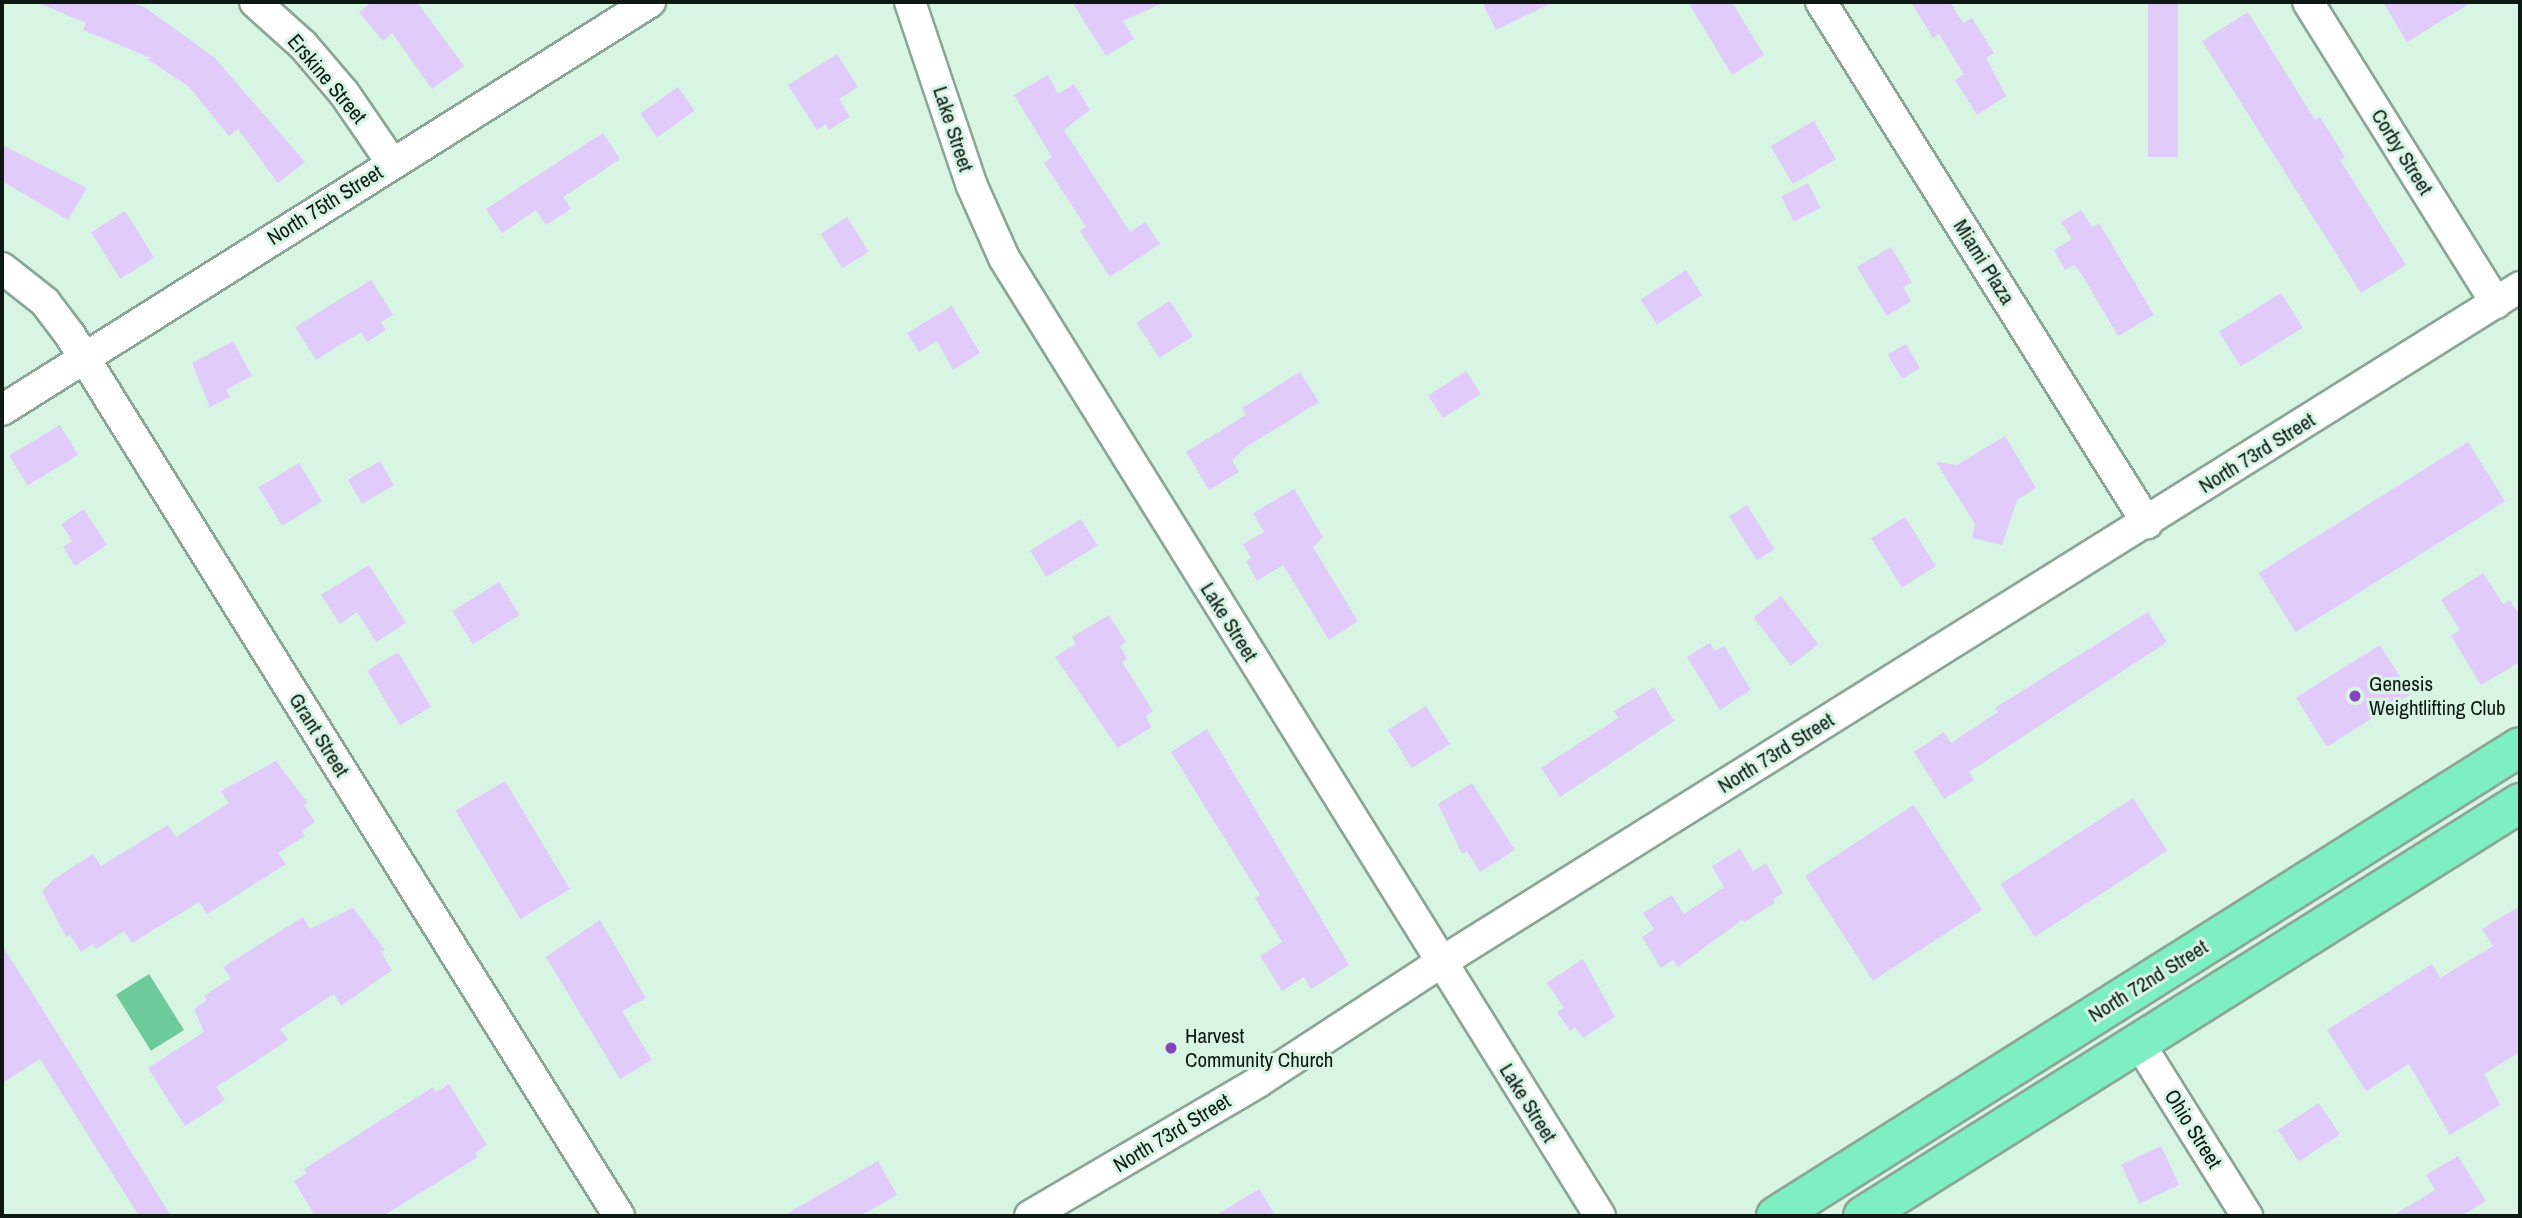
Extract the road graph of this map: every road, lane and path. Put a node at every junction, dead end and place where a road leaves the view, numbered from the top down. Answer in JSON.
{"nodes":[{"id":1,"x":255,"y":2,"type":"edge"},
{"id":2,"x":650,"y":2,"type":"edge"},
{"id":3,"x":910,"y":2,"type":"edge"},
{"id":4,"x":1821,"y":2,"type":"edge"},
{"id":5,"x":2308,"y":2,"type":"edge"},
{"id":6,"x":392,"y":163,"type":"junction"},
{"id":7,"x":2,"y":268,"type":"edge"},
{"id":8,"x":2508,"y":295,"type":"edge"},
{"id":9,"x":84,"y":358,"type":"junction"},
{"id":10,"x":2,"y":410,"type":"edge"},
{"id":11,"x":2147,"y":523,"type":"junction"},
{"id":12,"x":2520,"y":747,"type":"edge"},
{"id":13,"x":2520,"y":803,"type":"edge"},
{"id":14,"x":1440,"y":963,"type":"junction"},
{"id":15,"x":2139,"y":1043,"type":"junction"},
{"id":16,"x":619,"y":1216,"type":"edge"},
{"id":17,"x":1030,"y":1216,"type":"edge"},
{"id":18,"x":1600,"y":1216,"type":"edge"},
{"id":19,"x":1776,"y":1216,"type":"edge"},
{"id":20,"x":1863,"y":1216,"type":"edge"},
{"id":21,"x":2247,"y":1216,"type":"edge"}],
"edges":[{"from":1,"to":6,"type":"street","name":"Erskine Street"},
{"from":2,"to":6,"type":"street","name":"North 75th Street"},
{"from":3,"to":14,"type":"street","name":"Lake Street"},
{"from":4,"to":11,"type":"street","name":"Miami Plaza"},
{"from":5,"to":8,"type":"street","name":"Corby Street"},
{"from":6,"to":9,"type":"street","name":"North 75th Street"},
{"from":7,"to":9,"type":"street","name":"Grant Street"},
{"from":8,"to":11,"type":"street","name":"North 73rd Street"},
{"from":9,"to":10,"type":"street","name":"North 75th Street"},
{"from":9,"to":16,"type":"street","name":"Grant Street"},
{"from":11,"to":14,"type":"street","name":"North 73rd Street"},
{"from":12,"to":19,"type":"main road","name":"North 72nd Street"},
{"from":13,"to":15,"type":"main road"},
{"from":14,"to":17,"type":"street","name":"North 73rd Street"},
{"from":14,"to":18,"type":"street","name":"Lake Street"},
{"from":15,"to":20,"type":"main road"},
{"from":15,"to":21,"type":"street","name":"Ohio Street"}]}
